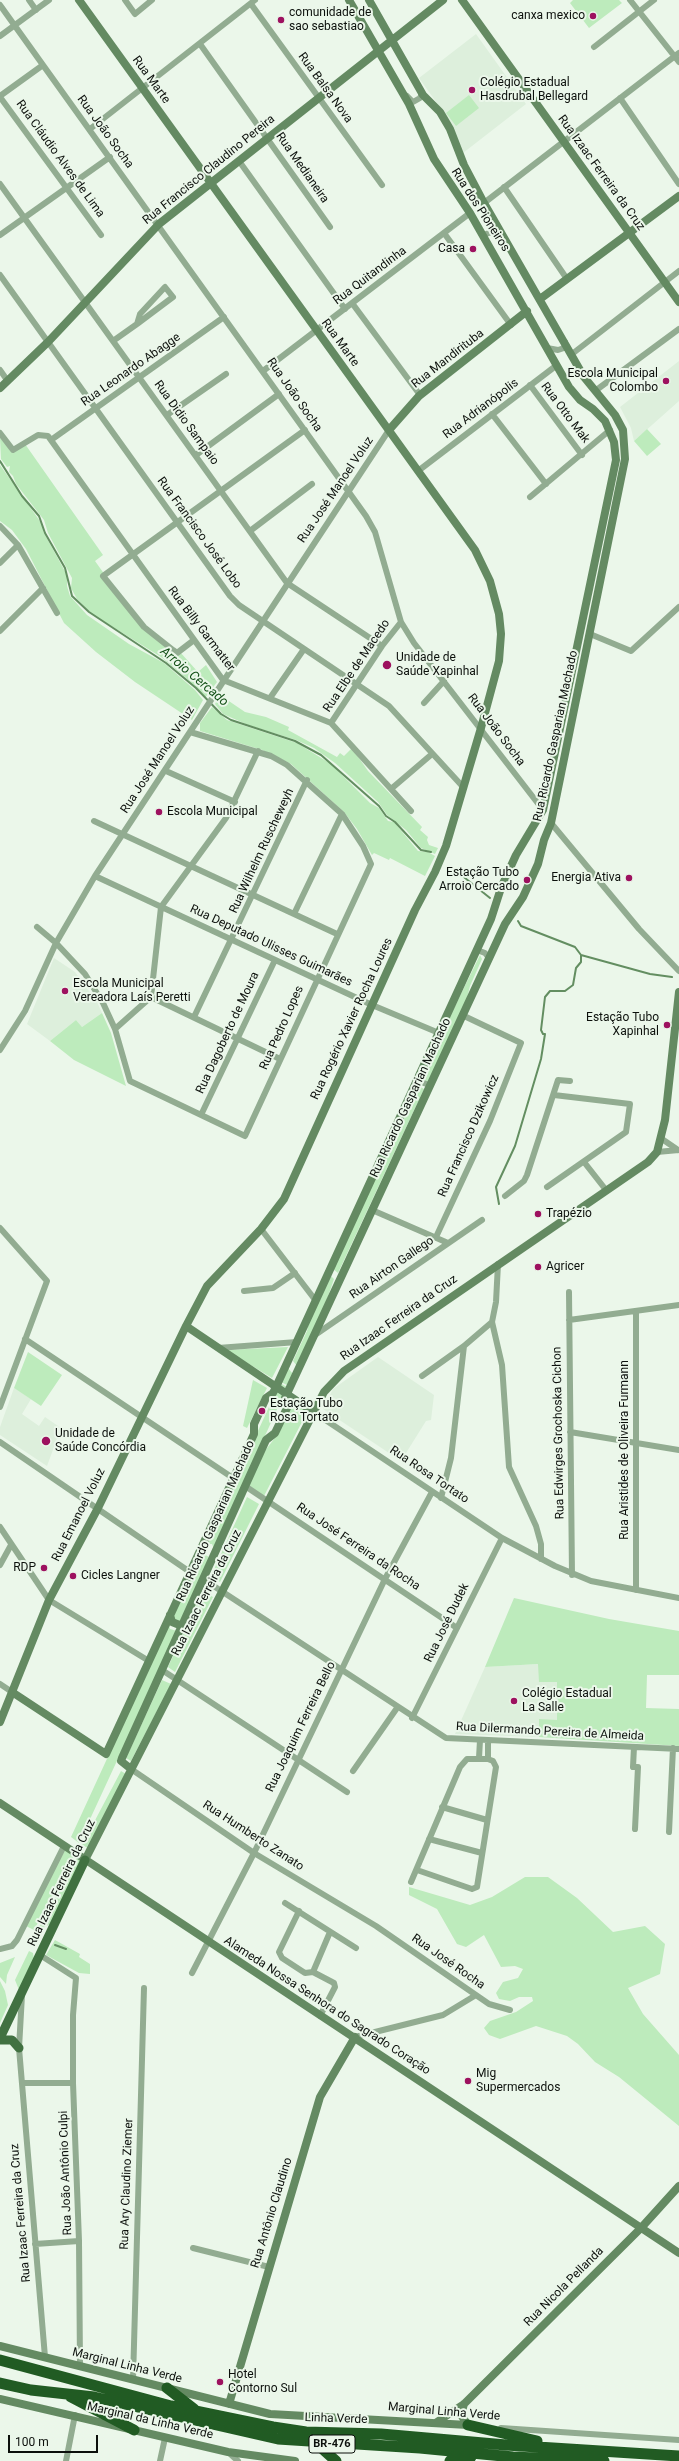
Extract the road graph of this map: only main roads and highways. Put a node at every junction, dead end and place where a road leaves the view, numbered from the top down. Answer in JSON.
{"nodes":[{"id":1,"x":85,"y":1860,"type":"road end"},
{"id":2,"x":0,"y":2039,"type":"edge"},
{"id":3,"x":19,"y":2048,"type":"road end"},
{"id":4,"x":0,"y":2360,"type":"edge"},
{"id":5,"x":0,"y":2383,"type":"edge"},
{"id":6,"x":166,"y":2388,"type":"road end"},
{"id":7,"x":64,"y":2393,"type":"junction"},
{"id":8,"x":198,"y":2412,"type":"junction"},
{"id":9,"x":468,"y":2425,"type":"road end"},
{"id":10,"x":134,"y":2430,"type":"road end"},
{"id":11,"x":316,"y":2443,"type":"junction"},
{"id":12,"x":561,"y":2447,"type":"junction"},
{"id":13,"x":499,"y":2456,"type":"junction"},
{"id":14,"x":679,"y":2456,"type":"edge"},
{"id":15,"x":568,"y":2460,"type":"edge"},
{"id":16,"x":336,"y":2461,"type":"edge"},
{"id":17,"x":450,"y":2461,"type":"edge"},
{"id":18,"x":604,"y":2461,"type":"edge"}],
"edges":[{"from":1,"to":2,"type":"main road","name":"Rua Izaac Ferreira da Cruz"},
{"from":2,"to":3,"type":"main road"},
{"from":4,"to":8,"type":"highway","name":"Linha Verde","number":"BR-476"},
{"from":5,"to":7,"type":"highway","name":"Linha Verde","number":"BR-476"},
{"from":6,"to":8,"type":"highway"},
{"from":7,"to":10,"type":"highway"},
{"from":7,"to":11,"type":"highway","name":"Linha Verde","number":"BR-476"},
{"from":8,"to":12,"type":"highway","name":"Linha Verde","number":"BR-476"},
{"from":9,"to":12,"type":"highway"},
{"from":11,"to":13,"type":"highway","name":"Linha Verde","number":"BR-476"},
{"from":11,"to":16,"type":"highway"},
{"from":12,"to":14,"type":"highway","name":"Linha Verde","number":"BR-476"},
{"from":13,"to":15,"type":"highway","name":"Linha Verde","number":"BR-476"},
{"from":13,"to":17,"type":"highway"},
{"from":15,"to":18,"type":"highway","name":"Linha Verde","number":"BR-476"}]}
